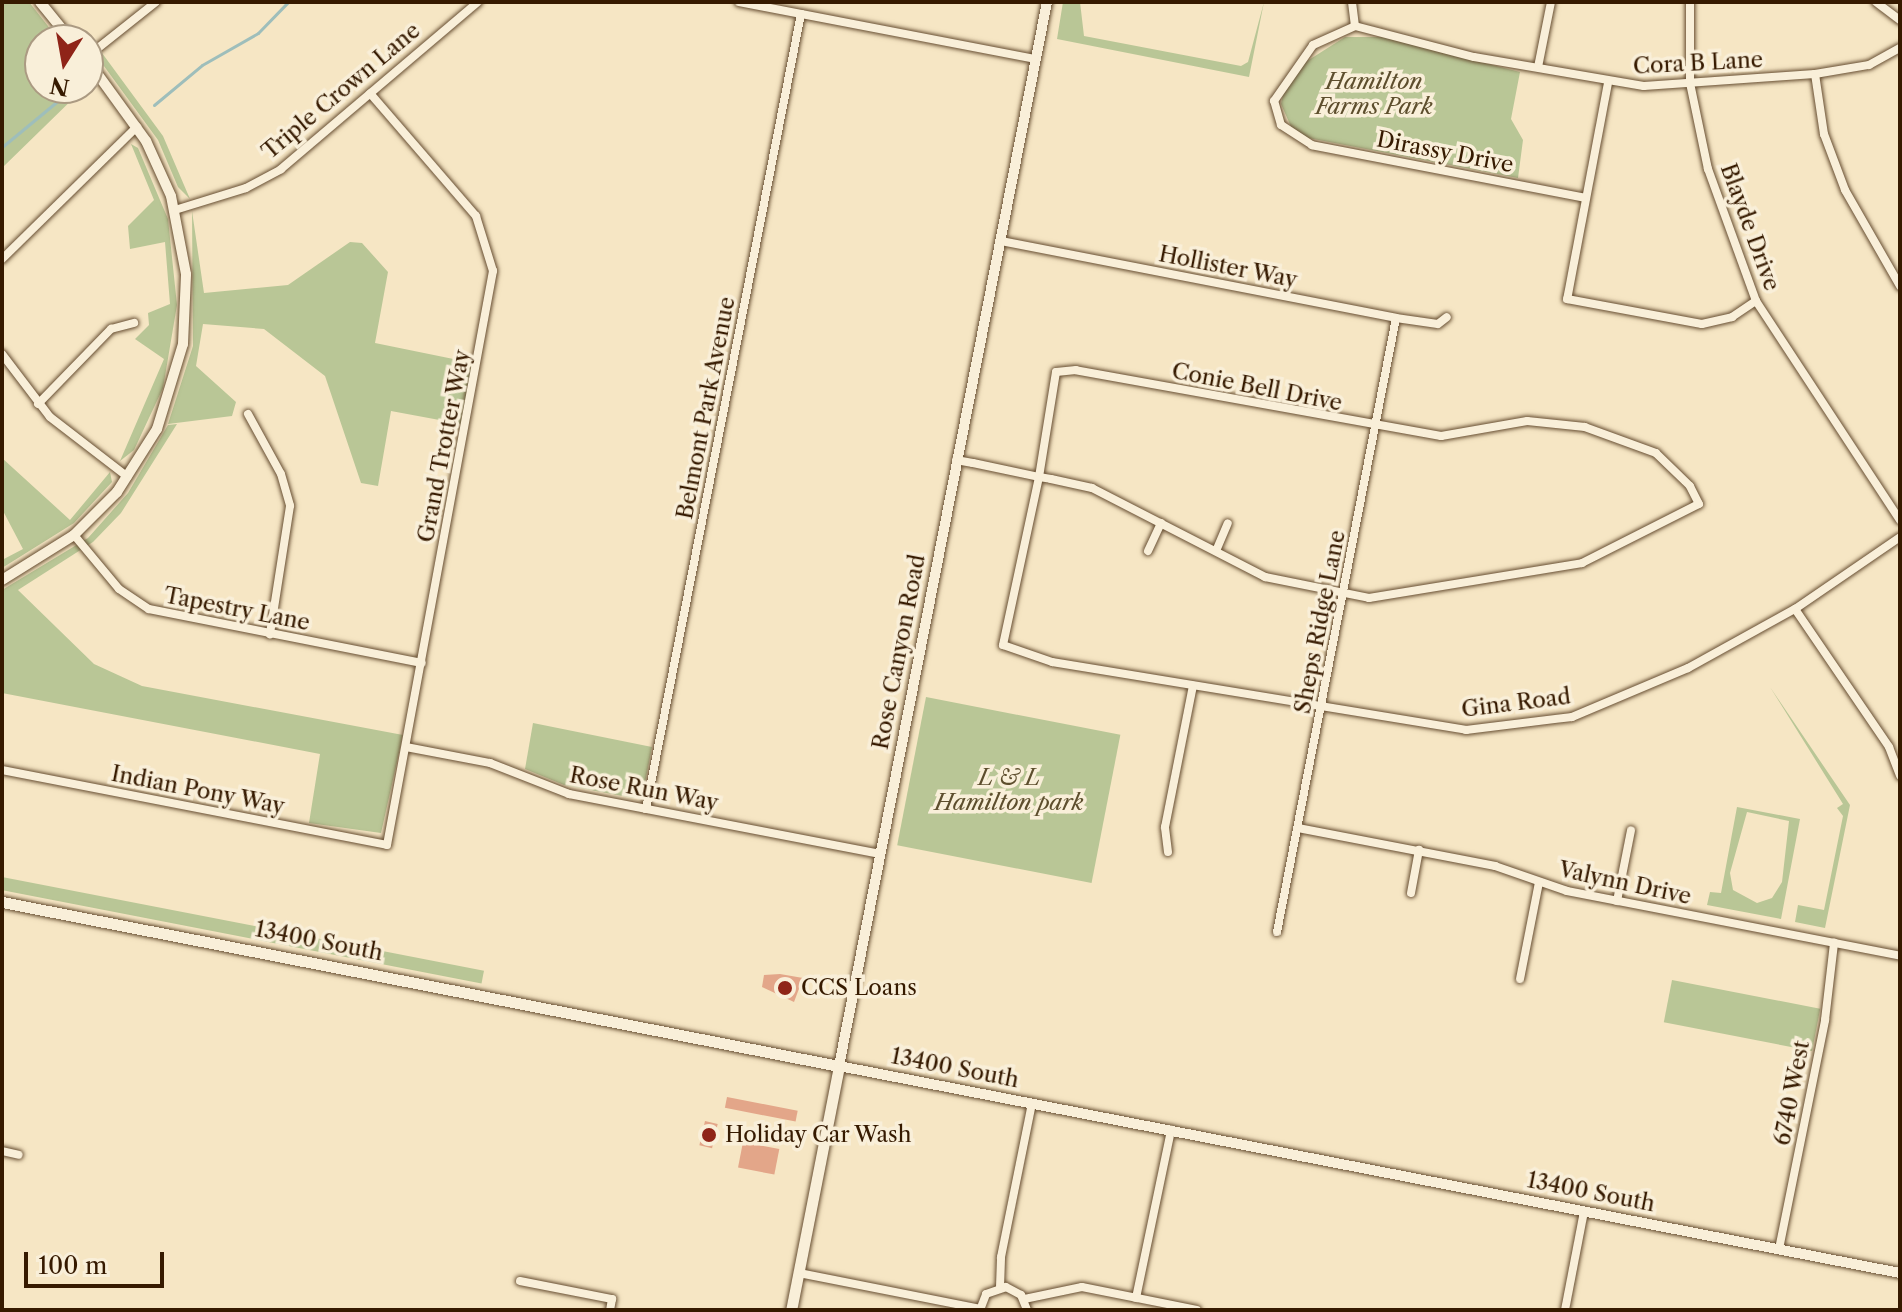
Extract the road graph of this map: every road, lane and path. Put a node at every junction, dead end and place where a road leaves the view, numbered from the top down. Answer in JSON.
{"nodes":[{"id":1,"x":40,"y":2,"type":"edge"},
{"id":2,"x":156,"y":2,"type":"edge"},
{"id":3,"x":478,"y":2,"type":"edge"},
{"id":4,"x":739,"y":2,"type":"edge"},
{"id":5,"x":1047,"y":2,"type":"edge"},
{"id":6,"x":1352,"y":2,"type":"edge"},
{"id":7,"x":1551,"y":2,"type":"edge"},
{"id":8,"x":1690,"y":2,"type":"edge"},
{"id":9,"x":1876,"y":2,"type":"edge"},
{"id":10,"x":801,"y":14,"type":"junction"},
{"id":11,"x":1900,"y":20,"type":"edge"},
{"id":12,"x":58,"y":24,"type":"edge"},
{"id":13,"x":1355,"y":26,"type":"junction"},
{"id":14,"x":104,"y":46,"type":"edge"},
{"id":15,"x":1900,"y":48,"type":"edge"},
{"id":16,"x":1035,"y":59,"type":"junction"},
{"id":17,"x":1538,"y":67,"type":"junction"},
{"id":18,"x":1815,"y":74,"type":"junction"},
{"id":19,"x":104,"y":81,"type":"edge"},
{"id":20,"x":1608,"y":83,"type":"junction"},
{"id":21,"x":1690,"y":83,"type":"junction"},
{"id":22,"x":370,"y":93,"type":"junction"},
{"id":23,"x":137,"y":127,"type":"junction"},
{"id":24,"x":1586,"y":198,"type":"junction"},
{"id":25,"x":175,"y":210,"type":"junction"},
{"id":26,"x":1001,"y":241,"type":"junction"},
{"id":27,"x":2,"y":259,"type":"edge"},
{"id":28,"x":1900,"y":286,"type":"edge"},
{"id":29,"x":1756,"y":301,"type":"junction"},
{"id":30,"x":1447,"y":317,"type":"dead end"},
{"id":31,"x":1396,"y":318,"type":"junction"},
{"id":32,"x":134,"y":323,"type":"dead end"},
{"id":33,"x":2,"y":354,"type":"edge"},
{"id":34,"x":38,"y":404,"type":"junction"},
{"id":35,"x":248,"y":414,"type":"dead end"},
{"id":36,"x":1375,"y":429,"type":"junction"},
{"id":37,"x":956,"y":460,"type":"junction"},
{"id":38,"x":128,"y":477,"type":"junction"},
{"id":39,"x":1039,"y":477,"type":"junction"},
{"id":40,"x":1900,"y":520,"type":"edge"},
{"id":41,"x":1161,"y":523,"type":"junction"},
{"id":42,"x":1228,"y":523,"type":"dead end"},
{"id":43,"x":74,"y":535,"type":"junction"},
{"id":44,"x":1900,"y":537,"type":"edge"},
{"id":45,"x":1148,"y":551,"type":"dead end"},
{"id":46,"x":1216,"y":551,"type":"junction"},
{"id":47,"x":2,"y":580,"type":"edge"},
{"id":48,"x":1344,"y":594,"type":"junction"},
{"id":49,"x":1795,"y":609,"type":"junction"},
{"id":50,"x":270,"y":634,"type":"junction"},
{"id":51,"x":1003,"y":645,"type":"joint"},
{"id":52,"x":422,"y":663,"type":"junction"},
{"id":53,"x":1193,"y":686,"type":"junction"},
{"id":54,"x":1321,"y":709,"type":"junction"},
{"id":55,"x":406,"y":747,"type":"junction"},
{"id":56,"x":2,"y":770,"type":"edge"},
{"id":57,"x":1900,"y":776,"type":"edge"},
{"id":58,"x":646,"y":809,"type":"junction"},
{"id":59,"x":1298,"y":828,"type":"junction"},
{"id":60,"x":1631,"y":830,"type":"dead end"},
{"id":61,"x":387,"y":845,"type":"joint"},
{"id":62,"x":1419,"y":850,"type":"junction"},
{"id":63,"x":1168,"y":852,"type":"dead end"},
{"id":64,"x":880,"y":854,"type":"junction"},
{"id":65,"x":1539,"y":882,"type":"junction"},
{"id":66,"x":1411,"y":893,"type":"dead end"},
{"id":67,"x":1617,"y":901,"type":"junction"},
{"id":68,"x":2,"y":902,"type":"edge"},
{"id":69,"x":1277,"y":932,"type":"dead end"},
{"id":70,"x":1834,"y":943,"type":"junction"},
{"id":71,"x":1900,"y":953,"type":"edge"},
{"id":72,"x":1520,"y":979,"type":"dead end"},
{"id":73,"x":839,"y":1066,"type":"junction"},
{"id":74,"x":1032,"y":1103,"type":"junction"},
{"id":75,"x":1171,"y":1130,"type":"junction"},
{"id":76,"x":2,"y":1151,"type":"edge"},
{"id":77,"x":19,"y":1155,"type":"dead end"},
{"id":78,"x":1584,"y":1211,"type":"junction"},
{"id":79,"x":1779,"y":1249,"type":"junction"},
{"id":80,"x":799,"y":1273,"type":"junction"},
{"id":81,"x":1900,"y":1273,"type":"edge"},
{"id":82,"x":520,"y":1281,"type":"dead end"},
{"id":83,"x":1000,"y":1287,"type":"junction"},
{"id":84,"x":1136,"y":1298,"type":"junction"},
{"id":85,"x":1024,"y":1299,"type":"junction"},
{"id":86,"x":980,"y":1309,"type":"edge"},
{"id":87,"x":610,"y":1310,"type":"edge"},
{"id":88,"x":791,"y":1310,"type":"edge"},
{"id":89,"x":1027,"y":1310,"type":"edge"},
{"id":90,"x":1197,"y":1310,"type":"edge"},
{"id":91,"x":1565,"y":1310,"type":"edge"}],
"edges":[{"from":1,"to":12,"type":"street"},
{"from":2,"to":14,"type":"street"},
{"from":3,"to":22,"type":"street","name":"Triple Crown Lane"},
{"from":4,"to":10,"type":"street"},
{"from":5,"to":16,"type":"street","name":"Rose Canyon Road"},
{"from":6,"to":13,"type":"street"},
{"from":7,"to":17,"type":"street"},
{"from":8,"to":21,"type":"street","name":"Blayde Drive"},
{"from":9,"to":11,"type":"street"},
{"from":10,"to":16,"type":"street"},
{"from":10,"to":58,"type":"street","name":"Belmont Park Avenue"},
{"from":13,"to":17,"type":"street","name":"Cora B Lane"},
{"from":13,"to":24,"type":"street","name":"Dirassy Drive"},
{"from":15,"to":18,"type":"street","name":"Cora B Lane"},
{"from":16,"to":26,"type":"street","name":"Rose Canyon Road"},
{"from":17,"to":20,"type":"street","name":"Cora B Lane"},
{"from":18,"to":21,"type":"street","name":"Cora B Lane"},
{"from":18,"to":28,"type":"street"},
{"from":19,"to":23,"type":"street"},
{"from":20,"to":21,"type":"street","name":"Cora B Lane"},
{"from":20,"to":24,"type":"street"},
{"from":21,"to":29,"type":"street","name":"Blayde Drive"},
{"from":22,"to":25,"type":"street","name":"Triple Crown Lane"},
{"from":22,"to":52,"type":"street","name":"Grand Trotter Way"},
{"from":23,"to":25,"type":"street"},
{"from":23,"to":27,"type":"street"},
{"from":24,"to":29,"type":"street"},
{"from":25,"to":38,"type":"street"},
{"from":26,"to":31,"type":"street","name":"Hollister Way"},
{"from":26,"to":37,"type":"street","name":"Rose Canyon Road"},
{"from":29,"to":40,"type":"street","name":"Blayde Drive"},
{"from":30,"to":31,"type":"street","name":"Hollister Way"},
{"from":31,"to":36,"type":"street","name":"Sheps Ridge Lane"},
{"from":32,"to":34,"type":"street"},
{"from":33,"to":34,"type":"street"},
{"from":34,"to":38,"type":"street"},
{"from":35,"to":50,"type":"street"},
{"from":36,"to":39,"type":"street","name":"Conie Bell Drive"},
{"from":36,"to":48,"type":"street","name":"Sheps Ridge Lane"},
{"from":36,"to":48,"type":"street","name":"Conie Bell Drive"},
{"from":37,"to":39,"type":"street"},
{"from":37,"to":64,"type":"street","name":"Rose Canyon Road"},
{"from":38,"to":43,"type":"street"},
{"from":39,"to":41,"type":"street"},
{"from":39,"to":51,"type":"street","name":"Conie Bell Drive"},
{"from":41,"to":45,"type":"street"},
{"from":41,"to":46,"type":"street"},
{"from":42,"to":46,"type":"street"},
{"from":43,"to":47,"type":"street"},
{"from":43,"to":50,"type":"street","name":"Tapestry Lane"},
{"from":44,"to":49,"type":"street","name":"Gina Road"},
{"from":46,"to":48,"type":"street"},
{"from":48,"to":54,"type":"street","name":"Sheps Ridge Lane"},
{"from":49,"to":54,"type":"street","name":"Gina Road"},
{"from":49,"to":57,"type":"street"},
{"from":50,"to":52,"type":"street","name":"Tapestry Lane"},
{"from":51,"to":53,"type":"street","name":"Gina Road"},
{"from":52,"to":55,"type":"street","name":"Grand Trotter Way"},
{"from":53,"to":54,"type":"street","name":"Gina Road"},
{"from":53,"to":63,"type":"street"},
{"from":54,"to":59,"type":"street","name":"Sheps Ridge Lane"},
{"from":55,"to":58,"type":"street","name":"Rose Run Way"},
{"from":55,"to":61,"type":"street","name":"Grand Trotter Way"},
{"from":56,"to":61,"type":"street","name":"Indian Pony Way"},
{"from":58,"to":64,"type":"street","name":"Rose Run Way"},
{"from":59,"to":62,"type":"street","name":"Valynn Drive"},
{"from":59,"to":69,"type":"street","name":"Sheps Ridge Lane"},
{"from":60,"to":67,"type":"street"},
{"from":62,"to":65,"type":"street","name":"Valynn Drive"},
{"from":62,"to":66,"type":"street"},
{"from":64,"to":73,"type":"street","name":"Rose Canyon Road"},
{"from":65,"to":67,"type":"street","name":"Valynn Drive"},
{"from":65,"to":72,"type":"street"},
{"from":67,"to":70,"type":"street","name":"Valynn Drive"},
{"from":68,"to":73,"type":"main road","name":"13400 South"},
{"from":70,"to":71,"type":"street","name":"Valynn Drive"},
{"from":70,"to":79,"type":"street","name":"6740 West"},
{"from":73,"to":74,"type":"street","name":"13400 South"},
{"from":73,"to":80,"type":"main road","name":"Rose Canyon Road"},
{"from":74,"to":75,"type":"street","name":"13400 South"},
{"from":74,"to":83,"type":"street"},
{"from":75,"to":78,"type":"street","name":"13400 South"},
{"from":75,"to":84,"type":"street"},
{"from":76,"to":77,"type":"street"},
{"from":78,"to":79,"type":"street","name":"13400 South"},
{"from":78,"to":91,"type":"street"},
{"from":79,"to":81,"type":"street","name":"13400 South"},
{"from":80,"to":86,"type":"street"},
{"from":80,"to":88,"type":"main road","name":"Rose Canyon Road"},
{"from":82,"to":87,"type":"street"},
{"from":83,"to":85,"type":"street"},
{"from":83,"to":86,"type":"street"},
{"from":84,"to":85,"type":"street"},
{"from":84,"to":90,"type":"street"},
{"from":85,"to":89,"type":"street"}]}
